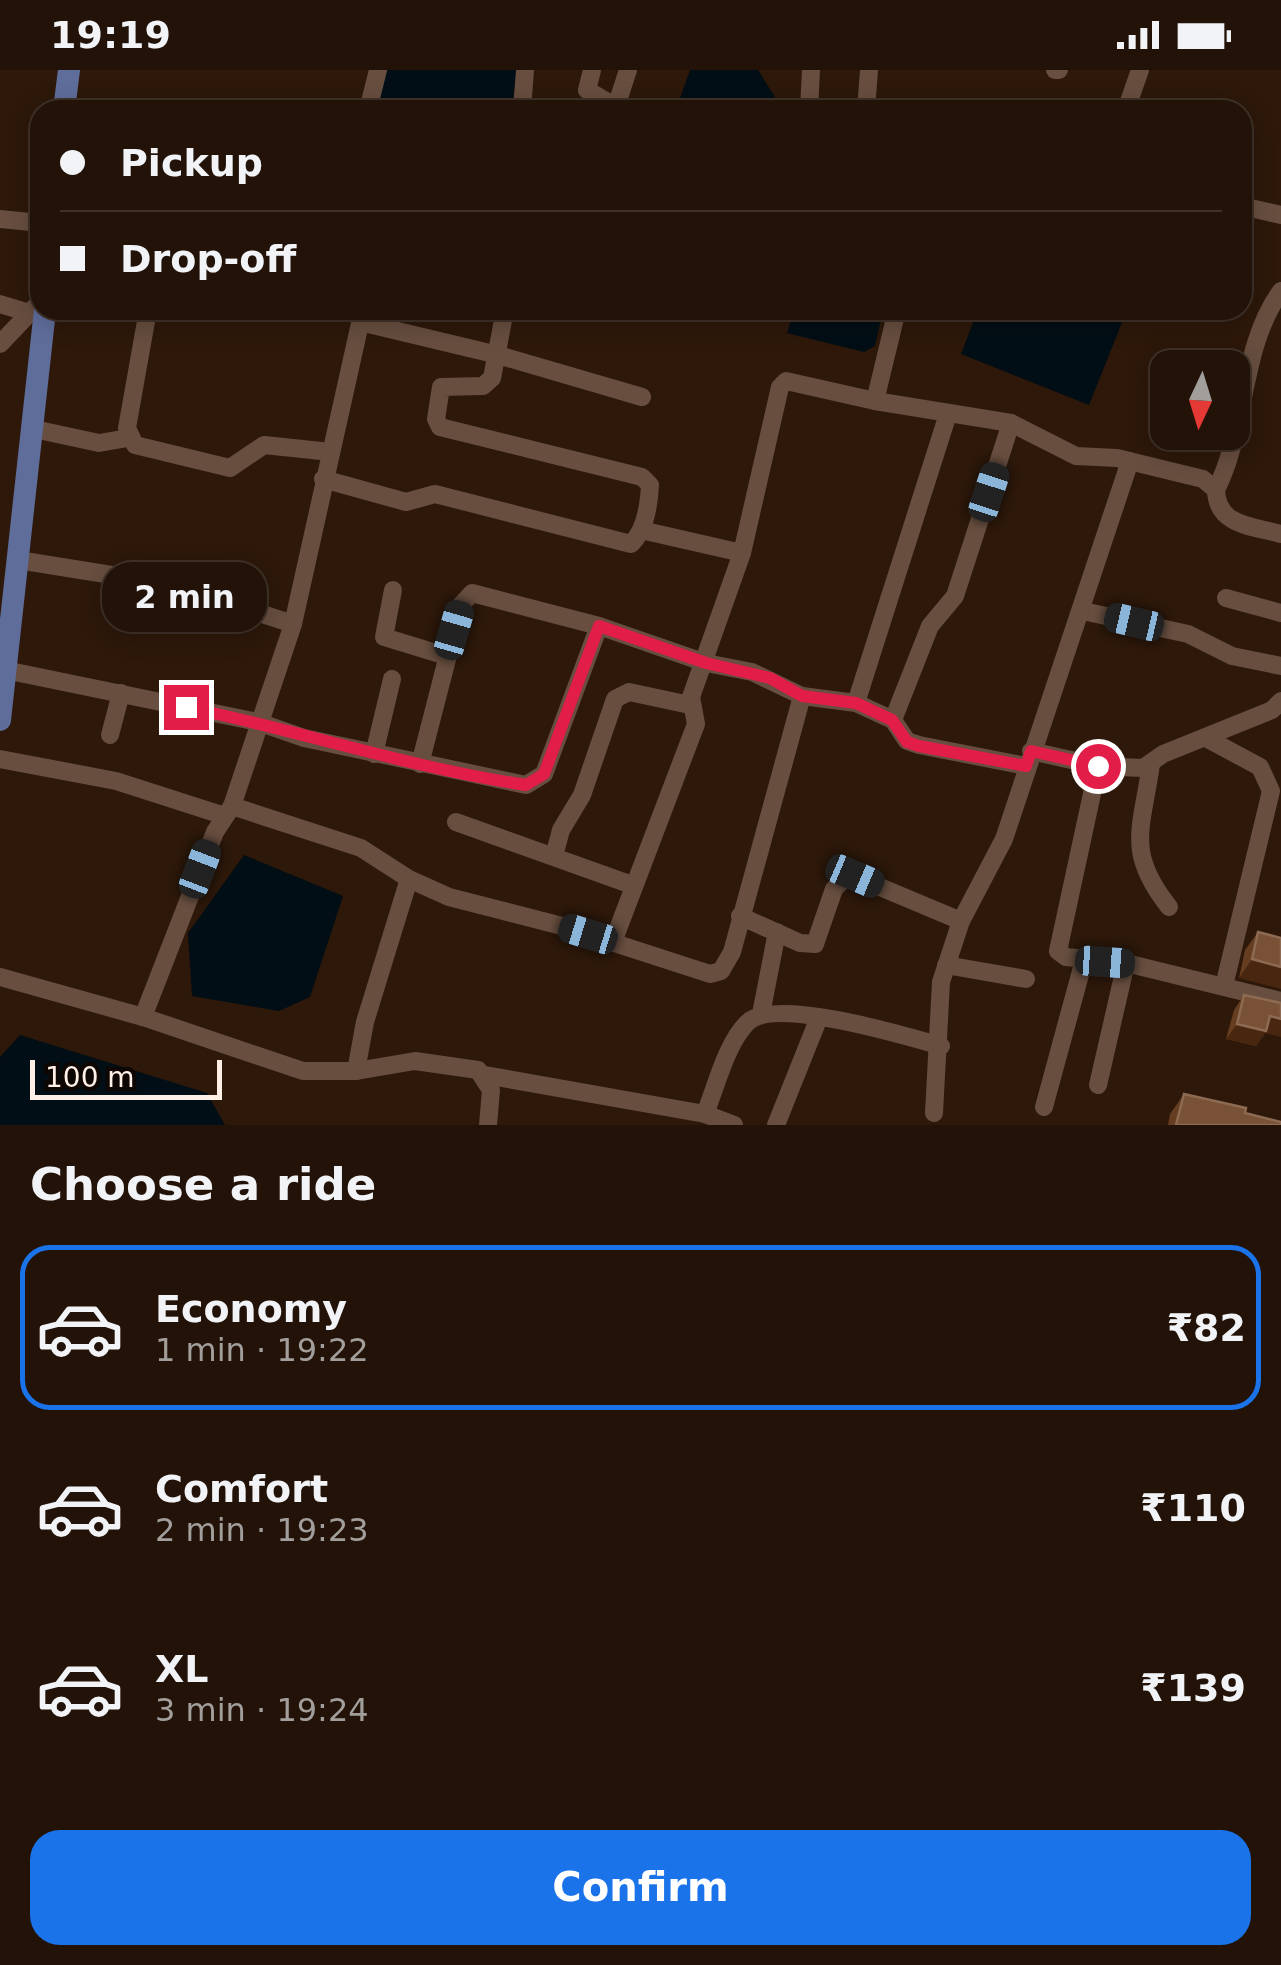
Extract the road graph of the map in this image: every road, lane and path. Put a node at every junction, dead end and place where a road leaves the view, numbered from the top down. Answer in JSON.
{"nodes":[{"id":1,"x":69,"y":70,"type":"edge"},
{"id":2,"x":378,"y":70,"type":"edge"},
{"id":3,"x":525,"y":70,"type":"edge"},
{"id":4,"x":592,"y":70,"type":"edge"},
{"id":5,"x":628,"y":70,"type":"edge"},
{"id":6,"x":812,"y":70,"type":"edge"},
{"id":7,"x":869,"y":70,"type":"edge"},
{"id":8,"x":1140,"y":70,"type":"edge"},
{"id":9,"x":65,"y":100,"type":"edge"},
{"id":10,"x":370,"y":100,"type":"edge"},
{"id":11,"x":523,"y":100,"type":"edge"},
{"id":12,"x":603,"y":100,"type":"edge"},
{"id":13,"x":619,"y":100,"type":"edge"},
{"id":14,"x":810,"y":100,"type":"edge"},
{"id":15,"x":867,"y":100,"type":"edge"},
{"id":16,"x":1130,"y":100,"type":"edge"},
{"id":17,"x":1252,"y":208,"type":"edge"},
{"id":18,"x":1281,"y":215,"type":"edge"},
{"id":19,"x":0,"y":219,"type":"edge"},
{"id":20,"x":30,"y":222,"type":"edge"},
{"id":21,"x":1281,"y":291,"type":"edge"},
{"id":22,"x":0,"y":304,"type":"edge"},
{"id":23,"x":30,"y":308,"type":"edge"},
{"id":24,"x":30,"y":316,"type":"edge"},
{"id":25,"x":38,"y":320,"type":"edge"},
{"id":26,"x":146,"y":320,"type":"edge"},
{"id":27,"x":360,"y":320,"type":"edge"},
{"id":28,"x":375,"y":320,"type":"edge"},
{"id":29,"x":503,"y":320,"type":"edge"},
{"id":30,"x":895,"y":320,"type":"edge"},
{"id":31,"x":0,"y":344,"type":"edge"},
{"id":32,"x":498,"y":355,"type":"junction"},
{"id":33,"x":642,"y":397,"type":"dead end"},
{"id":34,"x":875,"y":402,"type":"junction"},
{"id":35,"x":948,"y":414,"type":"junction"},
{"id":36,"x":1011,"y":423,"type":"junction"},
{"id":37,"x":34,"y":430,"type":"junction"},
{"id":38,"x":128,"y":438,"type":"junction"},
{"id":39,"x":331,"y":452,"type":"junction"},
{"id":40,"x":1130,"y":462,"type":"junction"},
{"id":41,"x":322,"y":479,"type":"junction"},
{"id":42,"x":1216,"y":490,"type":"junction"},
{"id":43,"x":641,"y":530,"type":"junction"},
{"id":44,"x":1281,"y":534,"type":"edge"},
{"id":45,"x":742,"y":553,"type":"junction"},
{"id":46,"x":18,"y":560,"type":"junction"},
{"id":47,"x":393,"y":590,"type":"dead end"},
{"id":48,"x":1226,"y":598,"type":"dead end"},
{"id":49,"x":1083,"y":611,"type":"junction"},
{"id":50,"x":1281,"y":613,"type":"edge"},
{"id":51,"x":293,"y":624,"type":"junction"},
{"id":52,"x":599,"y":626,"type":"junction"},
{"id":53,"x":446,"y":656,"type":"junction"},
{"id":54,"x":706,"y":663,"type":"junction"},
{"id":55,"x":1281,"y":666,"type":"edge"},
{"id":56,"x":5,"y":670,"type":"junction"},
{"id":57,"x":392,"y":679,"type":"dead end"},
{"id":58,"x":120,"y":692,"type":"junction"},
{"id":59,"x":802,"y":696,"type":"junction"},
{"id":60,"x":1281,"y":701,"type":"edge"},
{"id":61,"x":856,"y":703,"type":"junction"},
{"id":62,"x":690,"y":705,"type":"junction"},
{"id":63,"x":0,"y":720,"type":"edge"},
{"id":64,"x":892,"y":720,"type":"junction"},
{"id":65,"x":258,"y":722,"type":"junction"},
{"id":66,"x":110,"y":734,"type":"dead end"},
{"id":67,"x":1206,"y":738,"type":"junction"},
{"id":68,"x":374,"y":754,"type":"junction"},
{"id":69,"x":1028,"y":758,"type":"junction"},
{"id":70,"x":0,"y":759,"type":"edge"},
{"id":71,"x":420,"y":764,"type":"junction"},
{"id":72,"x":1151,"y":764,"type":"junction"},
{"id":73,"x":1098,"y":766,"type":"junction"},
{"id":74,"x":228,"y":811,"type":"junction"},
{"id":75,"x":456,"y":822,"type":"dead end"},
{"id":76,"x":554,"y":856,"type":"junction"},
{"id":77,"x":409,"y":879,"type":"junction"},
{"id":78,"x":632,"y":885,"type":"junction"},
{"id":79,"x":1169,"y":907,"type":"dead end"},
{"id":80,"x":740,"y":916,"type":"junction"},
{"id":81,"x":960,"y":922,"type":"junction"},
{"id":82,"x":777,"y":932,"type":"junction"},
{"id":83,"x":613,"y":942,"type":"junction"},
{"id":84,"x":1084,"y":960,"type":"junction"},
{"id":85,"x":1126,"y":963,"type":"junction"},
{"id":86,"x":946,"y":965,"type":"junction"},
{"id":87,"x":0,"y":977,"type":"edge"},
{"id":88,"x":1026,"y":979,"type":"dead end"},
{"id":89,"x":1224,"y":986,"type":"junction"},
{"id":90,"x":1281,"y":1000,"type":"edge"},
{"id":91,"x":760,"y":1014,"type":"junction"},
{"id":92,"x":142,"y":1017,"type":"junction"},
{"id":93,"x":818,"y":1020,"type":"junction"},
{"id":94,"x":941,"y":1046,"type":"junction"},
{"id":95,"x":356,"y":1071,"type":"junction"},
{"id":96,"x":485,"y":1076,"type":"junction"},
{"id":97,"x":1098,"y":1085,"type":"dead end"},
{"id":98,"x":1044,"y":1108,"type":"dead end"},
{"id":99,"x":705,"y":1114,"type":"junction"},
{"id":100,"x":934,"y":1114,"type":"dead end"},
{"id":101,"x":488,"y":1125,"type":"edge"},
{"id":102,"x":734,"y":1125,"type":"edge"},
{"id":103,"x":776,"y":1125,"type":"edge"}],
"edges":[{"from":1,"to":9,"type":"main road"},
{"from":2,"to":10,"type":"street"},
{"from":3,"to":11,"type":"street"},
{"from":4,"to":12,"type":"street"},
{"from":5,"to":13,"type":"street"},
{"from":6,"to":14,"type":"street"},
{"from":7,"to":15,"type":"street"},
{"from":8,"to":16,"type":"street"},
{"from":17,"to":18,"type":"street"},
{"from":19,"to":20,"type":"street"},
{"from":21,"to":42,"type":"street"},
{"from":22,"to":23,"type":"street"},
{"from":24,"to":31,"type":"street"},
{"from":25,"to":37,"type":"main road"},
{"from":26,"to":38,"type":"street"},
{"from":27,"to":39,"type":"street"},
{"from":28,"to":32,"type":"street"},
{"from":29,"to":32,"type":"street"},
{"from":30,"to":34,"type":"street"},
{"from":32,"to":33,"type":"street"},
{"from":32,"to":43,"type":"street"},
{"from":34,"to":35,"type":"street"},
{"from":34,"to":45,"type":"street"},
{"from":35,"to":36,"type":"street"},
{"from":35,"to":61,"type":"street"},
{"from":36,"to":40,"type":"street"},
{"from":36,"to":64,"type":"street"},
{"from":37,"to":38,"type":"street"},
{"from":37,"to":46,"type":"main road"},
{"from":38,"to":39,"type":"street"},
{"from":39,"to":41,"type":"street"},
{"from":40,"to":42,"type":"street"},
{"from":40,"to":49,"type":"street"},
{"from":41,"to":43,"type":"street"},
{"from":41,"to":51,"type":"street"},
{"from":42,"to":44,"type":"street"},
{"from":43,"to":45,"type":"street"},
{"from":45,"to":54,"type":"street"},
{"from":46,"to":51,"type":"street"},
{"from":46,"to":56,"type":"main road"},
{"from":47,"to":53,"type":"street"},
{"from":48,"to":50,"type":"street"},
{"from":49,"to":55,"type":"street"},
{"from":49,"to":69,"type":"street"},
{"from":51,"to":65,"type":"street"},
{"from":52,"to":53,"type":"street"},
{"from":52,"to":54,"type":"street"},
{"from":52,"to":71,"type":"street"},
{"from":53,"to":71,"type":"street"},
{"from":54,"to":59,"type":"street"},
{"from":54,"to":62,"type":"street"},
{"from":56,"to":58,"type":"street"},
{"from":56,"to":63,"type":"main road"},
{"from":57,"to":68,"type":"street"},
{"from":58,"to":65,"type":"street"},
{"from":58,"to":66,"type":"street"},
{"from":59,"to":61,"type":"street"},
{"from":59,"to":80,"type":"street"},
{"from":60,"to":67,"type":"street"},
{"from":61,"to":64,"type":"street"},
{"from":62,"to":76,"type":"street"},
{"from":62,"to":78,"type":"street"},
{"from":64,"to":69,"type":"street"},
{"from":65,"to":68,"type":"street"},
{"from":65,"to":74,"type":"street"},
{"from":67,"to":72,"type":"street"},
{"from":67,"to":89,"type":"street"},
{"from":68,"to":71,"type":"street"},
{"from":69,"to":73,"type":"street"},
{"from":69,"to":81,"type":"street"},
{"from":70,"to":74,"type":"street"},
{"from":72,"to":73,"type":"street"},
{"from":72,"to":79,"type":"street"},
{"from":73,"to":84,"type":"street"},
{"from":74,"to":77,"type":"street"},
{"from":74,"to":92,"type":"street"},
{"from":75,"to":76,"type":"street"},
{"from":76,"to":78,"type":"street"},
{"from":77,"to":83,"type":"street"},
{"from":77,"to":95,"type":"street"},
{"from":78,"to":83,"type":"street"},
{"from":80,"to":82,"type":"street"},
{"from":80,"to":83,"type":"street"},
{"from":81,"to":82,"type":"street"},
{"from":81,"to":86,"type":"street"},
{"from":82,"to":91,"type":"street"},
{"from":84,"to":85,"type":"street"},
{"from":84,"to":98,"type":"street"},
{"from":85,"to":89,"type":"street"},
{"from":85,"to":97,"type":"street"},
{"from":86,"to":88,"type":"street"},
{"from":86,"to":94,"type":"street"},
{"from":87,"to":92,"type":"street"},
{"from":89,"to":90,"type":"street"},
{"from":91,"to":93,"type":"street"},
{"from":91,"to":99,"type":"street"},
{"from":92,"to":95,"type":"street"},
{"from":93,"to":94,"type":"street"},
{"from":93,"to":103,"type":"street"},
{"from":94,"to":100,"type":"street"},
{"from":95,"to":96,"type":"street"},
{"from":96,"to":99,"type":"street"},
{"from":96,"to":101,"type":"street"},
{"from":99,"to":102,"type":"street"}]}
